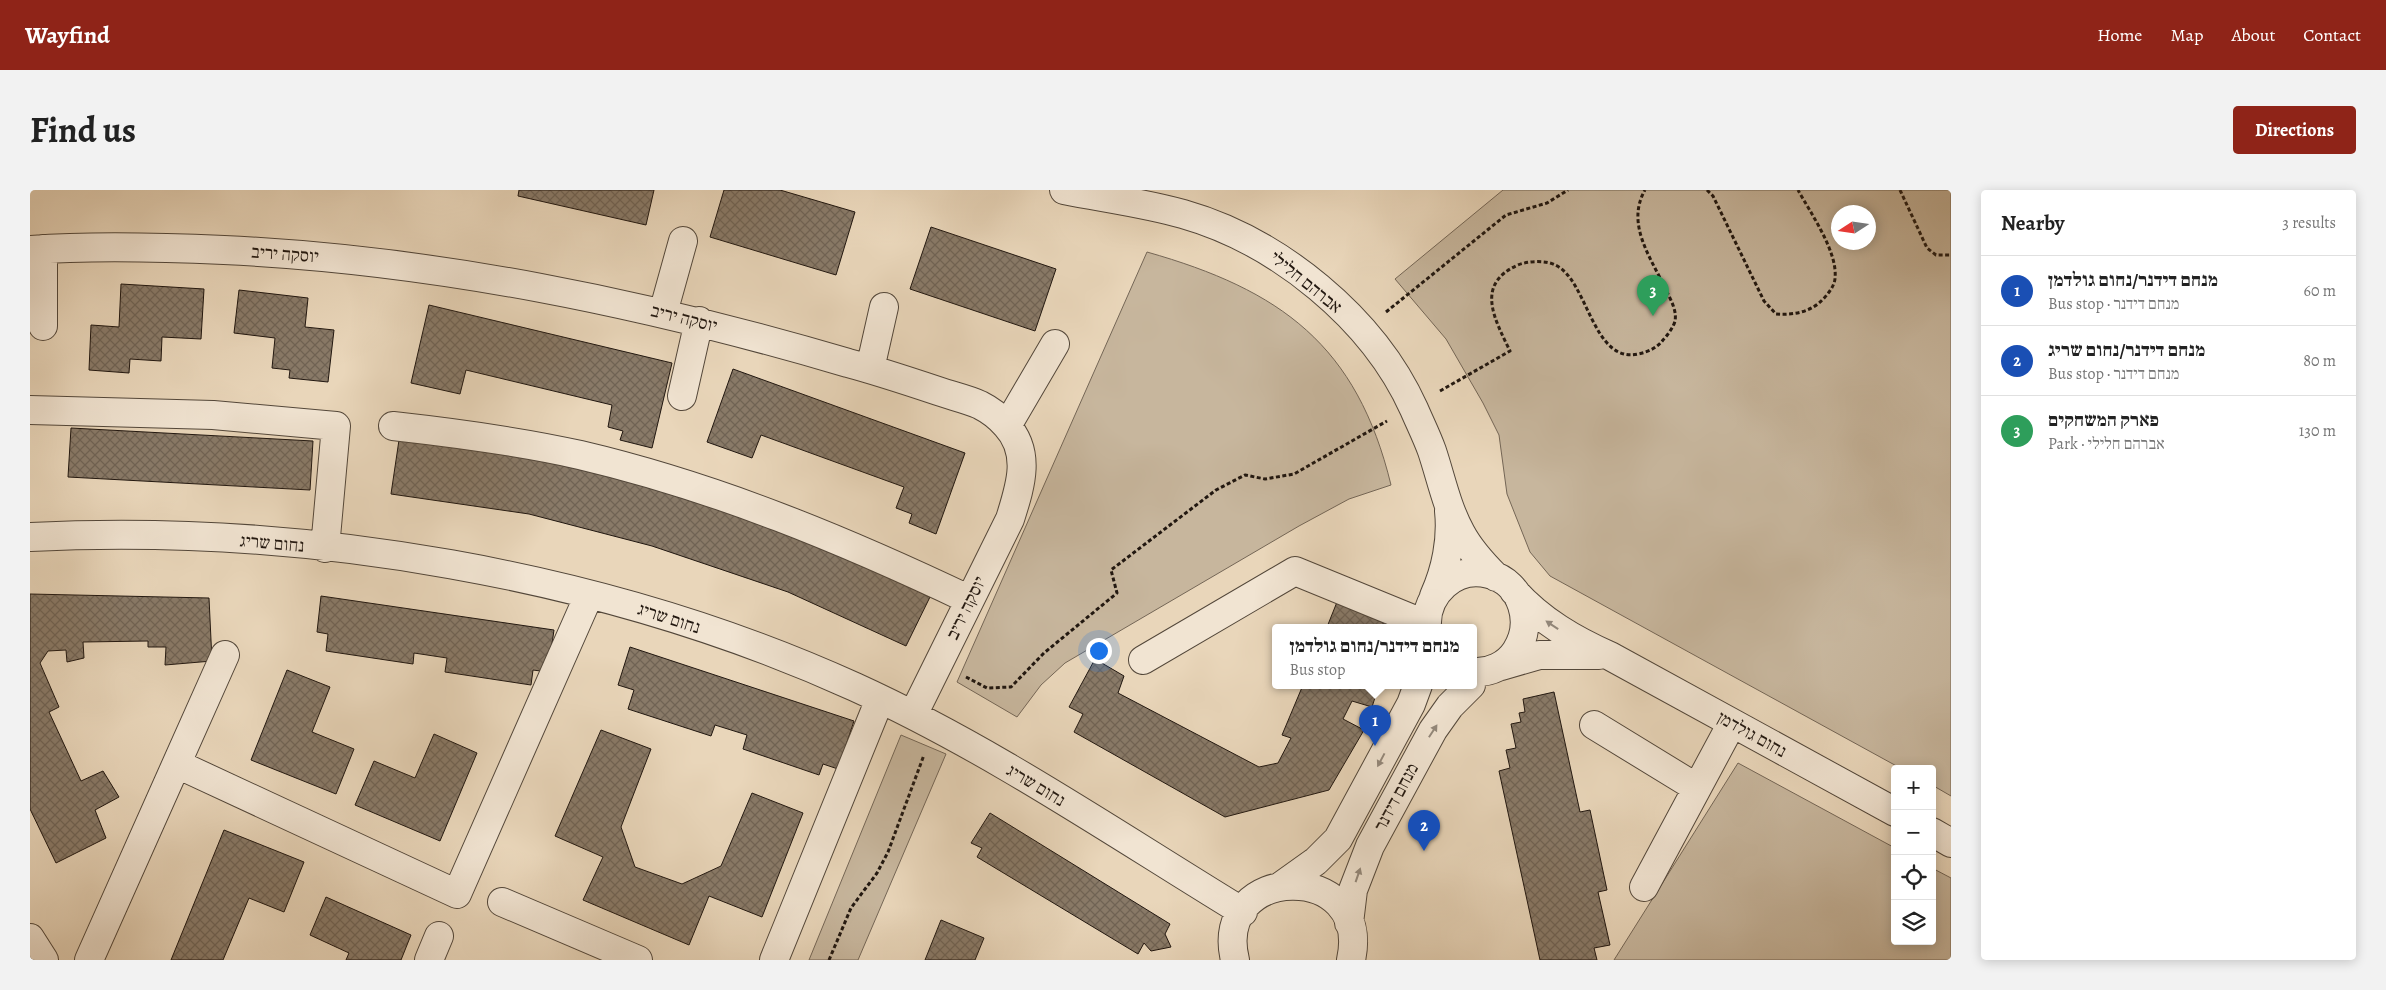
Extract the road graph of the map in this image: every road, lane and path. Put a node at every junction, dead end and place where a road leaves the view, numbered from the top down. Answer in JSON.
{"nodes":[{"id":1,"x":1064,"y":190,"type":"edge"},
{"id":2,"x":1568,"y":190,"type":"edge"},
{"id":3,"x":1645,"y":190,"type":"edge"},
{"id":4,"x":1707,"y":190,"type":"edge"},
{"id":5,"x":1798,"y":190,"type":"edge"},
{"id":6,"x":1900,"y":190,"type":"edge"},
{"id":7,"x":683,"y":241,"type":"dead end"},
{"id":8,"x":37,"y":249,"type":"edge"},
{"id":9,"x":1951,"y":255,"type":"edge"},
{"id":10,"x":884,"y":307,"type":"dead end"},
{"id":11,"x":663,"y":313,"type":"junction"},
{"id":12,"x":699,"y":322,"type":"junction"},
{"id":13,"x":43,"y":326,"type":"dead end"},
{"id":14,"x":1362,"y":331,"type":"junction"},
{"id":15,"x":1055,"y":344,"type":"dead end"},
{"id":16,"x":870,"y":369,"type":"junction"},
{"id":17,"x":682,"y":396,"type":"dead end"},
{"id":18,"x":1412,"y":406,"type":"junction"},
{"id":19,"x":30,"y":410,"type":"edge"},
{"id":20,"x":393,"y":426,"type":"dead end"},
{"id":21,"x":1007,"y":426,"type":"junction"},
{"id":22,"x":1446,"y":497,"type":"junction"},
{"id":23,"x":30,"y":538,"type":"edge"},
{"id":24,"x":325,"y":548,"type":"junction"},
{"id":25,"x":1505,"y":584,"type":"junction"},
{"id":26,"x":589,"y":595,"type":"junction"},
{"id":27,"x":1434,"y":596,"type":"junction"},
{"id":28,"x":970,"y":600,"type":"junction"},
{"id":29,"x":1422,"y":624,"type":"edge"},
{"id":30,"x":1427,"y":624,"type":"edge"},
{"id":31,"x":225,"y":656,"type":"dead end"},
{"id":32,"x":1610,"y":656,"type":"junction"},
{"id":33,"x":1143,"y":660,"type":"dead end"},
{"id":34,"x":939,"y":662,"type":"junction"},
{"id":35,"x":1481,"y":675,"type":"edge"},
{"id":36,"x":1417,"y":689,"type":"edge"},
{"id":37,"x":1467,"y":689,"type":"edge"},
{"id":38,"x":880,"y":699,"type":"junction"},
{"id":39,"x":924,"y":721,"type":"junction"},
{"id":40,"x":1732,"y":723,"type":"junction"},
{"id":41,"x":1594,"y":725,"type":"dead end"},
{"id":42,"x":177,"y":764,"type":"junction"},
{"id":43,"x":1697,"y":788,"type":"junction"},
{"id":44,"x":1891,"y":810,"type":"edge"},
{"id":45,"x":1936,"y":834,"type":"edge"},
{"id":46,"x":1951,"y":843,"type":"edge"},
{"id":47,"x":1281,"y":886,"type":"junction"},
{"id":48,"x":1644,"y":887,"type":"dead end"},
{"id":49,"x":502,"y":902,"type":"dead end"},
{"id":50,"x":1243,"y":912,"type":"junction"},
{"id":51,"x":1349,"y":922,"type":"junction"},
{"id":52,"x":30,"y":938,"type":"edge"},
{"id":53,"x":1235,"y":959,"type":"edge"},
{"id":54,"x":44,"y":960,"type":"edge"},
{"id":55,"x":89,"y":960,"type":"edge"},
{"id":56,"x":638,"y":960,"type":"edge"},
{"id":57,"x":774,"y":960,"type":"edge"},
{"id":58,"x":829,"y":960,"type":"edge"},
{"id":59,"x":1351,"y":960,"type":"edge"}],
"edges":[{"from":1,"to":14,"type":"street","name":"אברהם חלילי"},
{"from":2,"to":14,"type":"path"},
{"from":3,"to":18,"type":"path"},
{"from":4,"to":5,"type":"path"},
{"from":6,"to":9,"type":"path"},
{"from":7,"to":11,"type":"street"},
{"from":8,"to":11,"type":"street","name":"יוסקה יריב"},
{"from":8,"to":13,"type":"street"},
{"from":10,"to":16,"type":"street"},
{"from":11,"to":12,"type":"street","name":"יוסקה יריב"},
{"from":12,"to":16,"type":"street","name":"יוסקה יריב"},
{"from":12,"to":17,"type":"street"},
{"from":14,"to":18,"type":"street","name":"אברהם חלילי"},
{"from":15,"to":21,"type":"street"},
{"from":16,"to":21,"type":"street","name":"יוסקה יריב"},
{"from":18,"to":22,"type":"street","name":"אברהם חלילי"},
{"from":18,"to":34,"type":"path"},
{"from":19,"to":24,"type":"street"},
{"from":20,"to":28,"type":"street"},
{"from":21,"to":28,"type":"street","name":"יוסקה יריב"},
{"from":22,"to":25,"type":"street","name":"אברהם חלילי"},
{"from":22,"to":27,"type":"street","name":"אברהם חלילי"},
{"from":23,"to":24,"type":"street","name":"נחום שריג"},
{"from":24,"to":26,"type":"street","name":"נחום שריג"},
{"from":25,"to":27,"type":"street"},
{"from":32,"to":25,"type":"street","name":"נחום גולדמן","one_way":true},
{"from":25,"to":35,"type":"street","name":"מנחם דידנר"},
{"from":26,"to":38,"type":"street","name":"נחום שריג"},
{"from":26,"to":42,"type":"street"},
{"from":27,"to":30,"type":"street","name":"אברהם חלילי"},
{"from":28,"to":34,"type":"street","name":"יוסקה יריב"},
{"from":29,"to":33,"type":"street"},
{"from":31,"to":42,"type":"street"},
{"from":32,"to":35,"type":"street","name":"נחום גולדמן"},
{"from":32,"to":40,"type":"street","name":"נחום גולדמן"},
{"from":34,"to":39,"type":"street","name":"יוסקה יריב"},
{"from":36,"to":47,"type":"street","name":"מנחם דידנר","one_way":true},
{"from":51,"to":37,"type":"street","name":"מנחם דידנר","one_way":true},
{"from":38,"to":39,"type":"street","name":"נחום שריג"},
{"from":38,"to":57,"type":"street"},
{"from":39,"to":50,"type":"street","name":"נחום שריג"},
{"from":39,"to":58,"type":"path"},
{"from":40,"to":43,"type":"street"},
{"from":40,"to":44,"type":"street","name":"נחום גולדמן"},
{"from":41,"to":43,"type":"street"},
{"from":42,"to":55,"type":"street"},
{"from":43,"to":48,"type":"street"},
{"from":45,"to":46,"type":"street"},
{"from":47,"to":50,"type":"street","name":"מנחם דידנר"},
{"from":47,"to":51,"type":"street"},
{"from":49,"to":56,"type":"street"},
{"from":50,"to":53,"type":"street"},
{"from":51,"to":59,"type":"street"},
{"from":52,"to":54,"type":"street"}]}
